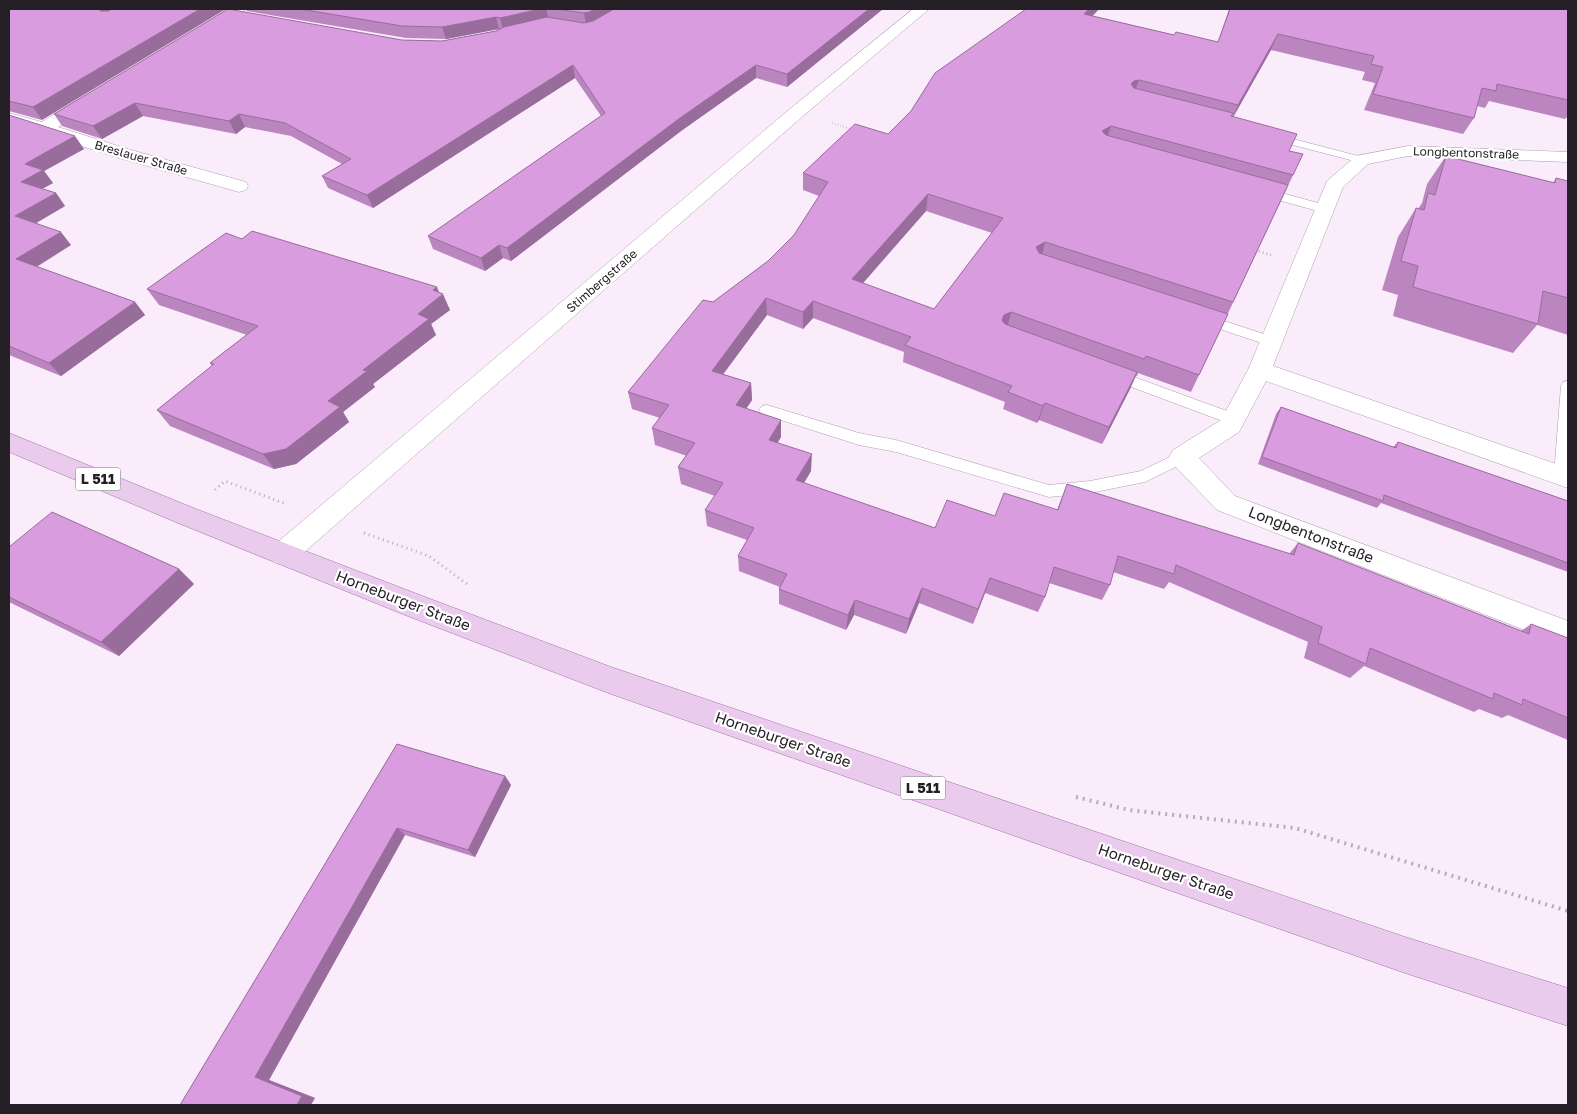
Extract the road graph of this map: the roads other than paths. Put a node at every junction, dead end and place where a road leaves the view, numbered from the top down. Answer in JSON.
{"nodes":[{"id":1,"x":922,"y":9,"type":"edge"},
{"id":2,"x":240,"y":13,"type":"edge"},
{"id":3,"x":188,"y":40,"type":"edge"},
{"id":4,"x":103,"y":92,"type":"edge"},
{"id":5,"x":9,"y":118,"type":"edge"},
{"id":6,"x":44,"y":128,"type":"junction"},
{"id":7,"x":1257,"y":133,"type":"edge"},
{"id":8,"x":1568,"y":157,"type":"edge"},
{"id":9,"x":1362,"y":160,"type":"junction"},
{"id":10,"x":239,"y":186,"type":"dead end"},
{"id":11,"x":1248,"y":188,"type":"edge"},
{"id":12,"x":1325,"y":209,"type":"junction"},
{"id":13,"x":1188,"y":314,"type":"edge"},
{"id":14,"x":1271,"y":341,"type":"junction"},
{"id":15,"x":1097,"y":369,"type":"edge"},
{"id":16,"x":1260,"y":370,"type":"junction"},
{"id":17,"x":1568,"y":386,"type":"edge"},
{"id":18,"x":767,"y":410,"type":"dead end"},
{"id":19,"x":1233,"y":418,"type":"junction"},
{"id":20,"x":9,"y":442,"type":"edge"},
{"id":21,"x":1182,"y":457,"type":"junction"},
{"id":22,"x":1565,"y":477,"type":"edge"},
{"id":23,"x":283,"y":554,"type":"junction"},
{"id":24,"x":1568,"y":634,"type":"edge"},
{"id":25,"x":1568,"y":1008,"type":"edge"}],
"edges":[{"from":1,"to":23,"type":"street","name":"Stimbergstraße"},
{"from":2,"to":3,"type":"street"},
{"from":4,"to":6,"type":"street"},
{"from":5,"to":6,"type":"street","name":"Breslauer Straße"},
{"from":6,"to":10,"type":"street","name":"Breslauer Straße"},
{"from":7,"to":9,"type":"lane"},
{"from":8,"to":9,"type":"street","name":"Longbentonstraße"},
{"from":9,"to":12,"type":"street","name":"Longbentonstraße"},
{"from":11,"to":12,"type":"lane"},
{"from":12,"to":14,"type":"street","name":"Longbentonstraße"},
{"from":13,"to":14,"type":"lane"},
{"from":14,"to":16,"type":"street","name":"Longbentonstraße"},
{"from":15,"to":19,"type":"lane"},
{"from":16,"to":19,"type":"street","name":"Longbentonstraße"},
{"from":16,"to":22,"type":"street"},
{"from":17,"to":22,"type":"lane"},
{"from":18,"to":21,"type":"lane"},
{"from":19,"to":21,"type":"street","name":"Longbentonstraße"},
{"from":20,"to":23,"type":"main road","name":"Horneburger Straße","number":"L 511"},
{"from":21,"to":24,"type":"street","name":"Longbentonstraße"},
{"from":23,"to":25,"type":"main road","name":"Horneburger Straße","number":"L 511"}]}
